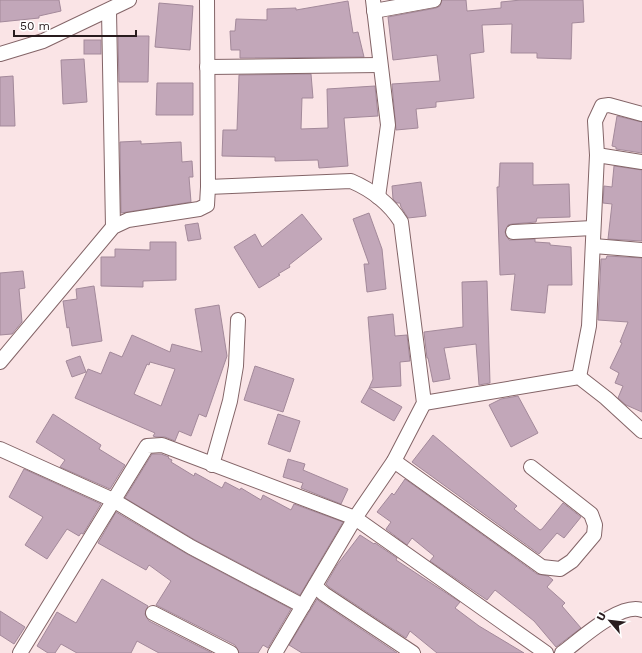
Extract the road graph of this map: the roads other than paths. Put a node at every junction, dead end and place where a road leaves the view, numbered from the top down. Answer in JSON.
{"nodes":[{"id":1,"x":129,"y":0,"type":"edge"},
{"id":2,"x":207,"y":0,"type":"edge"},
{"id":3,"x":434,"y":0,"type":"edge"},
{"id":4,"x":373,"y":6,"type":"edge"},
{"id":5,"x":109,"y":11,"type":"junction"},
{"id":6,"x":0,"y":54,"type":"edge"},
{"id":7,"x":380,"y":65,"type":"junction"},
{"id":8,"x":207,"y":66,"type":"junction"},
{"id":9,"x":642,"y":114,"type":"edge"},
{"id":10,"x":596,"y":155,"type":"junction"},
{"id":11,"x":642,"y":162,"type":"edge"},
{"id":12,"x":208,"y":187,"type":"junction"},
{"id":13,"x":378,"y":197,"type":"junction"},
{"id":14,"x":113,"y":227,"type":"junction"},
{"id":15,"x":593,"y":228,"type":"junction"},
{"id":16,"x":513,"y":232,"type":"dead end"},
{"id":17,"x":594,"y":246,"type":"junction"},
{"id":18,"x":642,"y":250,"type":"edge"},
{"id":19,"x":238,"y":320,"type":"dead end"},
{"id":20,"x":0,"y":362,"type":"edge"},
{"id":21,"x":579,"y":377,"type":"junction"},
{"id":22,"x":424,"y":403,"type":"junction"},
{"id":23,"x":642,"y":431,"type":"edge"},
{"id":24,"x":0,"y":449,"type":"edge"},
{"id":25,"x":394,"y":461,"type":"junction"},
{"id":26,"x":212,"y":465,"type":"junction"},
{"id":27,"x":531,"y":468,"type":"dead end"},
{"id":28,"x":113,"y":500,"type":"junction"},
{"id":29,"x":355,"y":518,"type":"junction"},
{"id":30,"x":315,"y":586,"type":"junction"},
{"id":31,"x":303,"y":606,"type":"junction"},
{"id":32,"x":642,"y":610,"type":"edge"},
{"id":33,"x":153,"y":613,"type":"dead end"},
{"id":34,"x":20,"y":653,"type":"edge"},
{"id":35,"x":231,"y":653,"type":"edge"},
{"id":36,"x":275,"y":653,"type":"edge"},
{"id":37,"x":413,"y":653,"type":"edge"},
{"id":38,"x":546,"y":653,"type":"edge"},
{"id":39,"x":562,"y":653,"type":"edge"}],
"edges":[{"from":1,"to":5,"type":"street"},
{"from":2,"to":8,"type":"street"},
{"from":3,"to":4,"type":"street"},
{"from":4,"to":7,"type":"street"},
{"from":5,"to":6,"type":"street"},
{"from":5,"to":14,"type":"street"},
{"from":7,"to":8,"type":"street"},
{"from":7,"to":13,"type":"street"},
{"from":8,"to":12,"type":"street"},
{"from":9,"to":10,"type":"street"},
{"from":10,"to":11,"type":"street"},
{"from":10,"to":15,"type":"street"},
{"from":12,"to":13,"type":"street"},
{"from":12,"to":14,"type":"street"},
{"from":13,"to":22,"type":"street"},
{"from":14,"to":20,"type":"street"},
{"from":15,"to":16,"type":"street"},
{"from":15,"to":17,"type":"street"},
{"from":17,"to":18,"type":"street"},
{"from":17,"to":21,"type":"street"},
{"from":19,"to":26,"type":"street"},
{"from":21,"to":22,"type":"street"},
{"from":21,"to":23,"type":"street"},
{"from":22,"to":25,"type":"street"},
{"from":24,"to":28,"type":"street"},
{"from":25,"to":27,"type":"street"},
{"from":25,"to":29,"type":"street"},
{"from":26,"to":28,"type":"street"},
{"from":26,"to":29,"type":"street"},
{"from":28,"to":31,"type":"street"},
{"from":28,"to":34,"type":"street"},
{"from":29,"to":30,"type":"street"},
{"from":29,"to":38,"type":"street"},
{"from":30,"to":31,"type":"street"},
{"from":30,"to":37,"type":"street"},
{"from":31,"to":36,"type":"street"},
{"from":32,"to":39,"type":"street"},
{"from":33,"to":35,"type":"street"}]}
